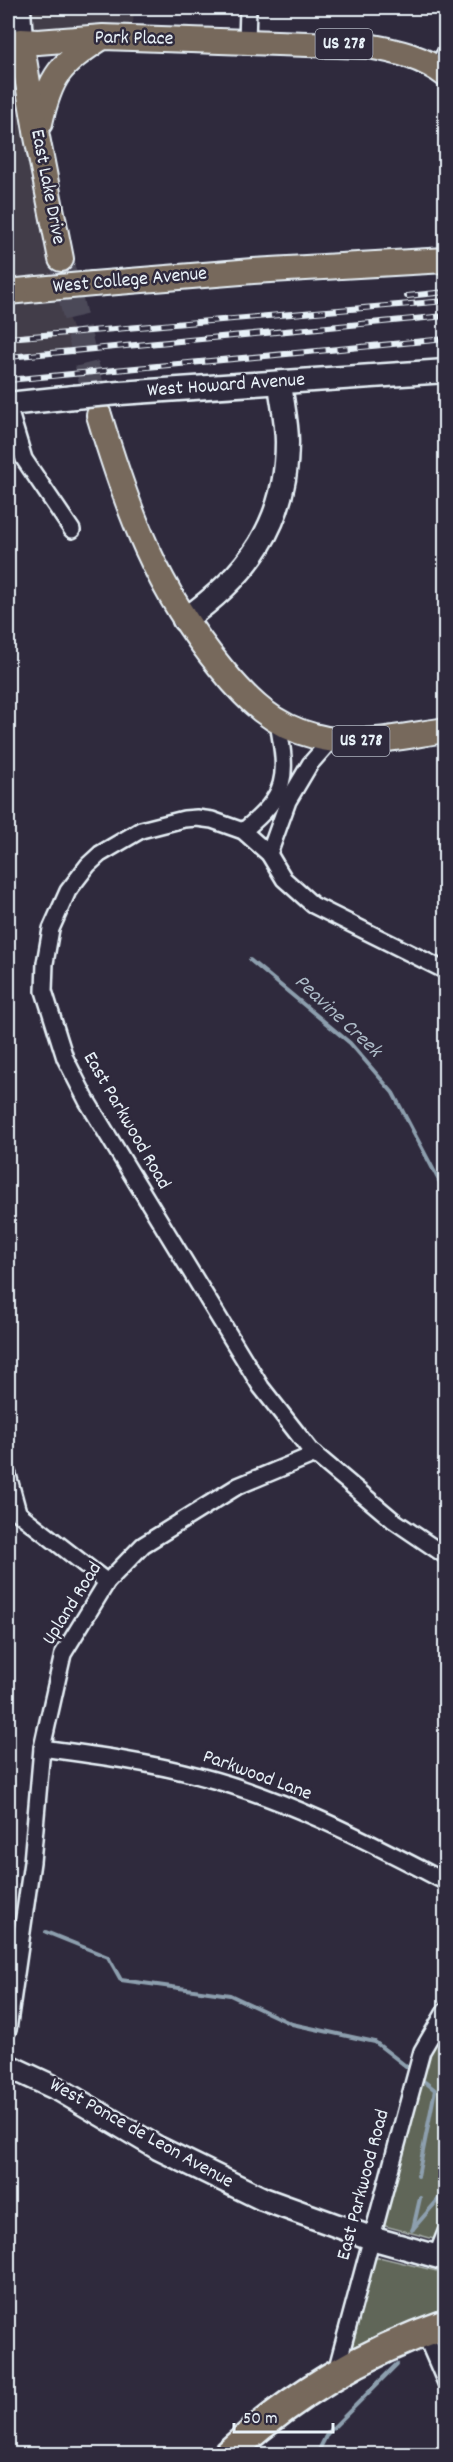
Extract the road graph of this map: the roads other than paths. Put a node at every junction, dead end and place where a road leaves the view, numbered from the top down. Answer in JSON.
{"nodes":[{"id":1,"x":19,"y":8,"type":"edge"},
{"id":2,"x":248,"y":8,"type":"edge"},
{"id":3,"x":103,"y":37,"type":"junction"},
{"id":4,"x":247,"y":42,"type":"junction"},
{"id":5,"x":16,"y":43,"type":"edge"},
{"id":6,"x":442,"y":65,"type":"edge"},
{"id":7,"x":37,"y":137,"type":"junction"},
{"id":8,"x":61,"y":259,"type":"tunnel mouth"},
{"id":9,"x":446,"y":260,"type":"edge"},
{"id":10,"x":8,"y":292,"type":"edge"},
{"id":11,"x":446,"y":372,"type":"edge"},
{"id":12,"x":280,"y":383,"type":"junction"},
{"id":13,"x":8,"y":405,"type":"edge"},
{"id":14,"x":99,"y":415,"type":"tunnel mouth"},
{"id":15,"x":72,"y":530,"type":"dead end"},
{"id":16,"x":184,"y":620,"type":"junction"},
{"id":17,"x":278,"y":723,"type":"junction"},
{"id":18,"x":446,"y":730,"type":"edge"},
{"id":19,"x":331,"y":740,"type":"junction"},
{"id":20,"x":243,"y":831,"type":"junction"},
{"id":21,"x":269,"y":854,"type":"junction"},
{"id":22,"x":446,"y":971,"type":"edge"},
{"id":23,"x":315,"y":1454,"type":"junction"},
{"id":24,"x":8,"y":1475,"type":"edge"},
{"id":25,"x":13,"y":1508,"type":"edge"},
{"id":26,"x":446,"y":1556,"type":"edge"},
{"id":27,"x":107,"y":1582,"type":"junction"},
{"id":28,"x":42,"y":1749,"type":"junction"},
{"id":29,"x":446,"y":1882,"type":"edge"},
{"id":30,"x":446,"y":2010,"type":"edge"},
{"id":31,"x":8,"y":2030,"type":"edge"},
{"id":32,"x":8,"y":2066,"type":"edge"},
{"id":33,"x":446,"y":2232,"type":"edge"},
{"id":34,"x":371,"y":2238,"type":"junction"},
{"id":35,"x":441,"y":2258,"type":"edge"},
{"id":36,"x":435,"y":2328,"type":"edge"},
{"id":37,"x":335,"y":2375,"type":"junction"},
{"id":38,"x":446,"y":2383,"type":"edge"},
{"id":39,"x":228,"y":2454,"type":"edge"}],
"edges":[{"from":1,"to":5,"type":"main road","name":"East Lake Drive"},
{"from":2,"to":4,"type":"street"},
{"from":3,"to":4,"type":"main road","name":"Park Place","number":"US 278"},
{"from":3,"to":5,"type":"main road","name":"Park Place","number":"US 278"},
{"from":3,"to":7,"type":"main road"},
{"from":4,"to":6,"type":"main road","number":"US 278"},
{"from":5,"to":7,"type":"main road","name":"East Lake Drive"},
{"from":7,"to":8,"type":"main road","name":"East Lake Drive"},
{"from":9,"to":10,"type":"main road","name":"West College Avenue","bridge":true},
{"from":11,"to":12,"type":"main road","name":"West Howard Avenue"},
{"from":12,"to":13,"type":"main road","name":"West Howard Avenue","bridge":true},
{"from":12,"to":16,"type":"main road"},
{"from":13,"to":15,"type":"street"},
{"from":14,"to":16,"type":"main road","number":"US 278"},
{"from":16,"to":17,"type":"main road","number":"US 278"},
{"from":17,"to":19,"type":"main road","number":"US 278"},
{"from":17,"to":20,"type":"street"},
{"from":18,"to":19,"type":"main road","number":"US 278"},
{"from":19,"to":21,"type":"street"},
{"from":20,"to":21,"type":"street"},
{"from":20,"to":23,"type":"street","name":"East Parkwood Road"},
{"from":21,"to":22,"type":"street"},
{"from":23,"to":26,"type":"street","name":"East Parkwood Road"},
{"from":23,"to":27,"type":"street","name":"Upland Road"},
{"from":24,"to":25,"type":"street"},
{"from":25,"to":27,"type":"street"},
{"from":27,"to":28,"type":"street","name":"Upland Road"},
{"from":28,"to":29,"type":"street","name":"Parkwood Lane"},
{"from":28,"to":31,"type":"street","name":"Upland Road"},
{"from":30,"to":34,"type":"street","name":"East Parkwood Road"},
{"from":32,"to":34,"type":"main road","name":"West Ponce de Leon Avenue"},
{"from":33,"to":35,"type":"street"},
{"from":34,"to":35,"type":"main road","name":"West Ponce de Leon Avenue"},
{"from":34,"to":37,"type":"street","name":"East Parkwood Road"},
{"from":36,"to":37,"type":"highway"},
{"from":36,"to":38,"type":"street"},
{"from":37,"to":39,"type":"highway"}]}
